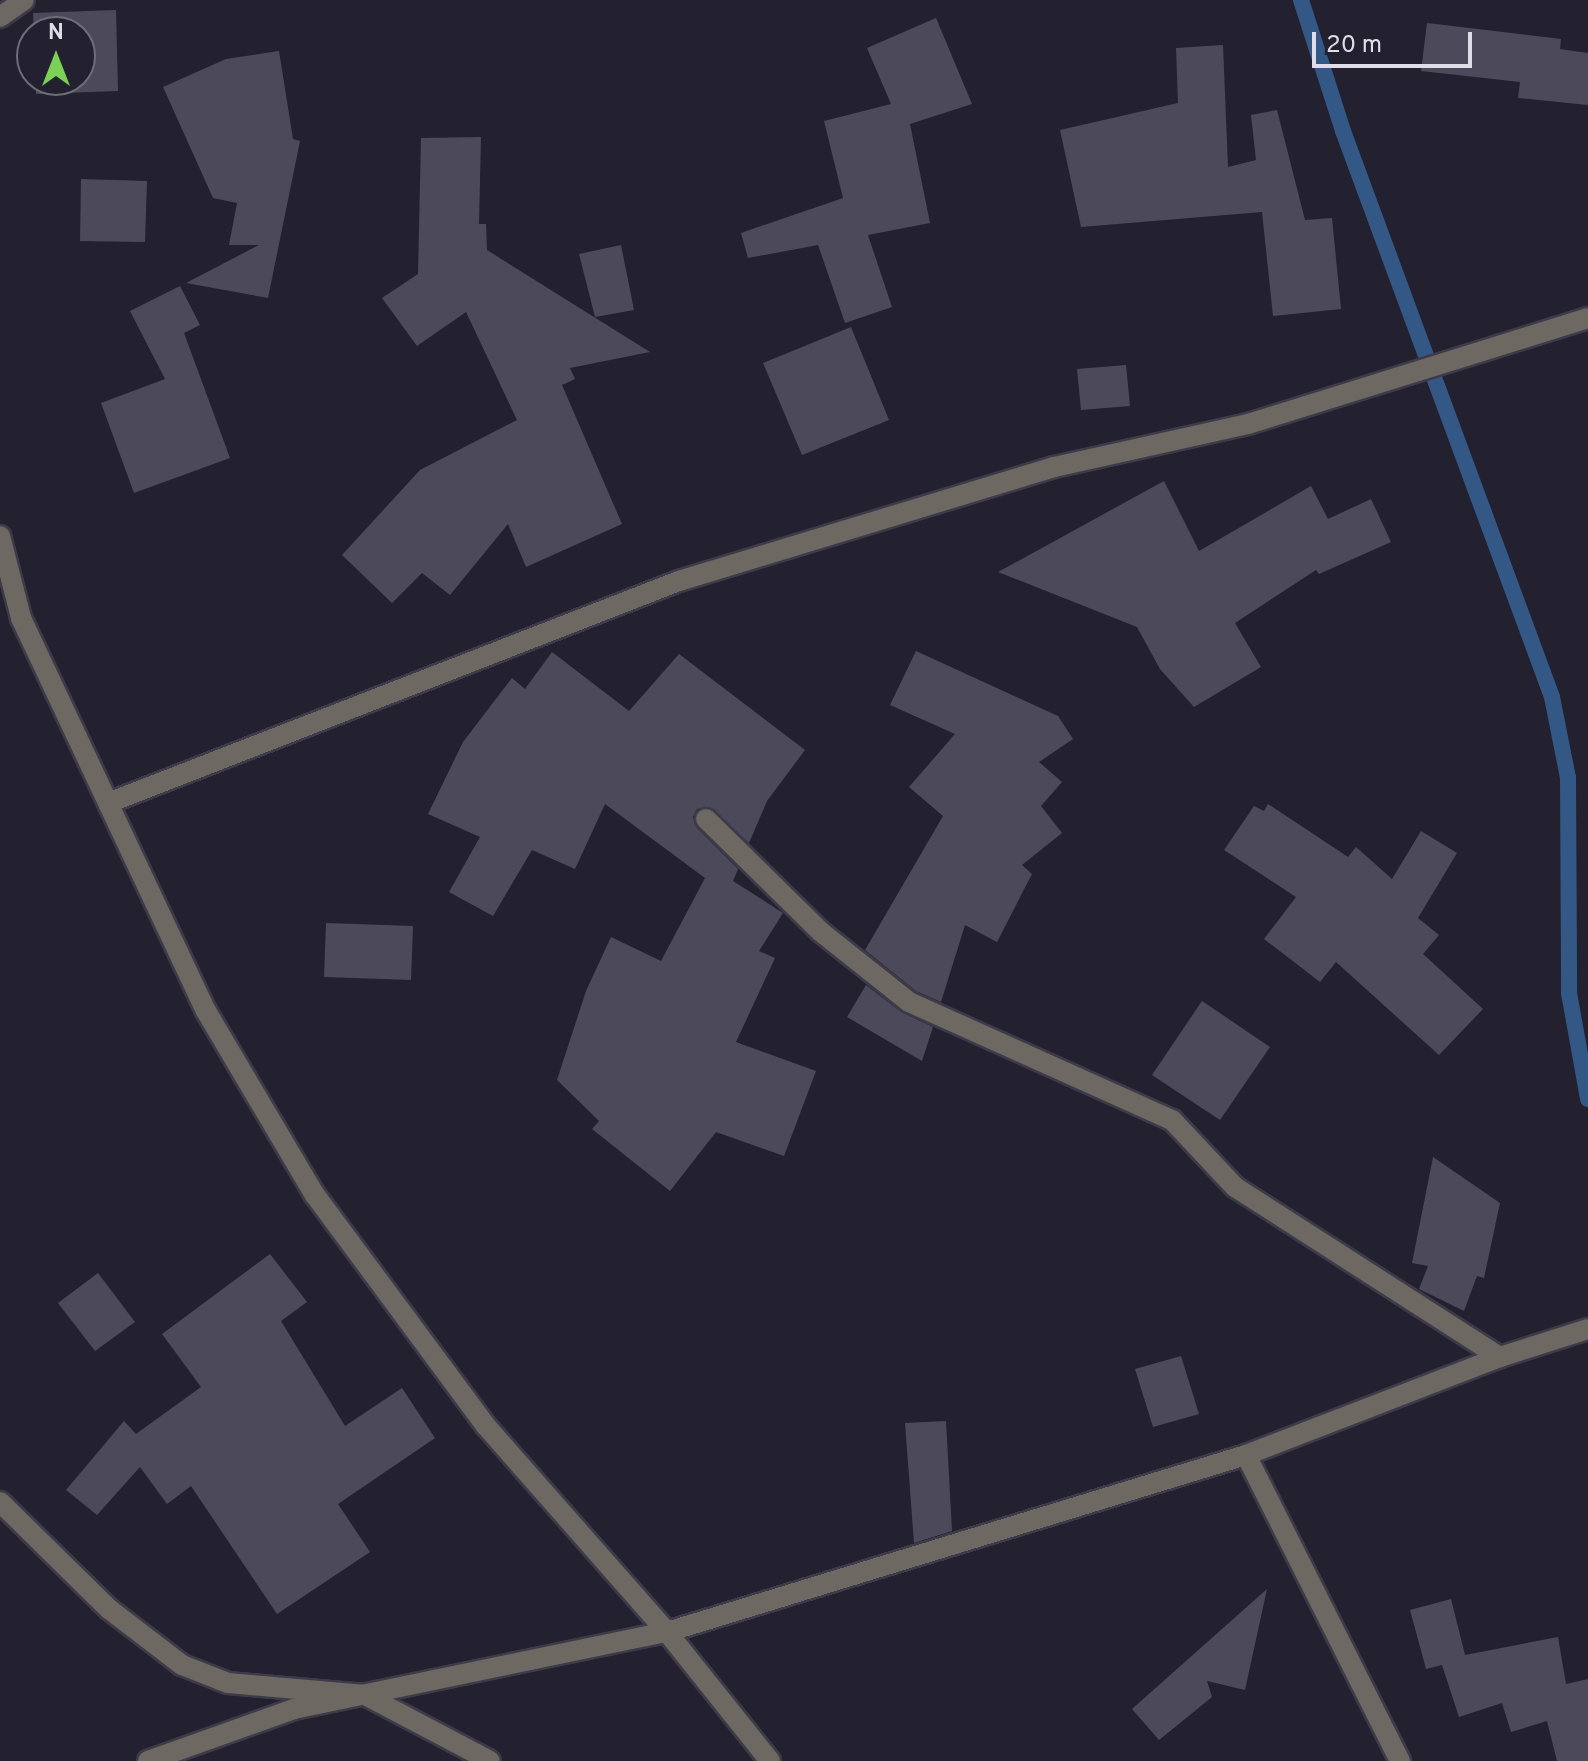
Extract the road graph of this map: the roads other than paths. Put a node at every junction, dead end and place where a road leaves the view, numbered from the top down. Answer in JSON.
{"nodes":[{"id":1,"x":24,"y":0,"type":"edge"},
{"id":2,"x":0,"y":17,"type":"edge"},
{"id":3,"x":1588,"y":318,"type":"edge"},
{"id":4,"x":0,"y":536,"type":"edge"},
{"id":5,"x":108,"y":803,"type":"junction"},
{"id":6,"x":706,"y":819,"type":"dead end"},
{"id":7,"x":1588,"y":1329,"type":"edge"},
{"id":8,"x":1500,"y":1357,"type":"junction"},
{"id":9,"x":1246,"y":1455,"type":"junction"},
{"id":10,"x":0,"y":1502,"type":"edge"},
{"id":11,"x":667,"y":1632,"type":"junction"},
{"id":12,"x":365,"y":1695,"type":"junction"},
{"id":13,"x":148,"y":1761,"type":"edge"},
{"id":14,"x":490,"y":1761,"type":"edge"},
{"id":15,"x":770,"y":1761,"type":"edge"},
{"id":16,"x":1400,"y":1761,"type":"edge"}],
"edges":[{"from":1,"to":2,"type":"street"},
{"from":3,"to":5,"type":"street"},
{"from":4,"to":5,"type":"street"},
{"from":5,"to":11,"type":"street"},
{"from":6,"to":8,"type":"street"},
{"from":7,"to":8,"type":"street"},
{"from":8,"to":9,"type":"street"},
{"from":9,"to":11,"type":"street"},
{"from":9,"to":16,"type":"street"},
{"from":10,"to":12,"type":"street"},
{"from":11,"to":12,"type":"street"},
{"from":11,"to":15,"type":"street"},
{"from":12,"to":13,"type":"street"},
{"from":12,"to":14,"type":"street"}]}
